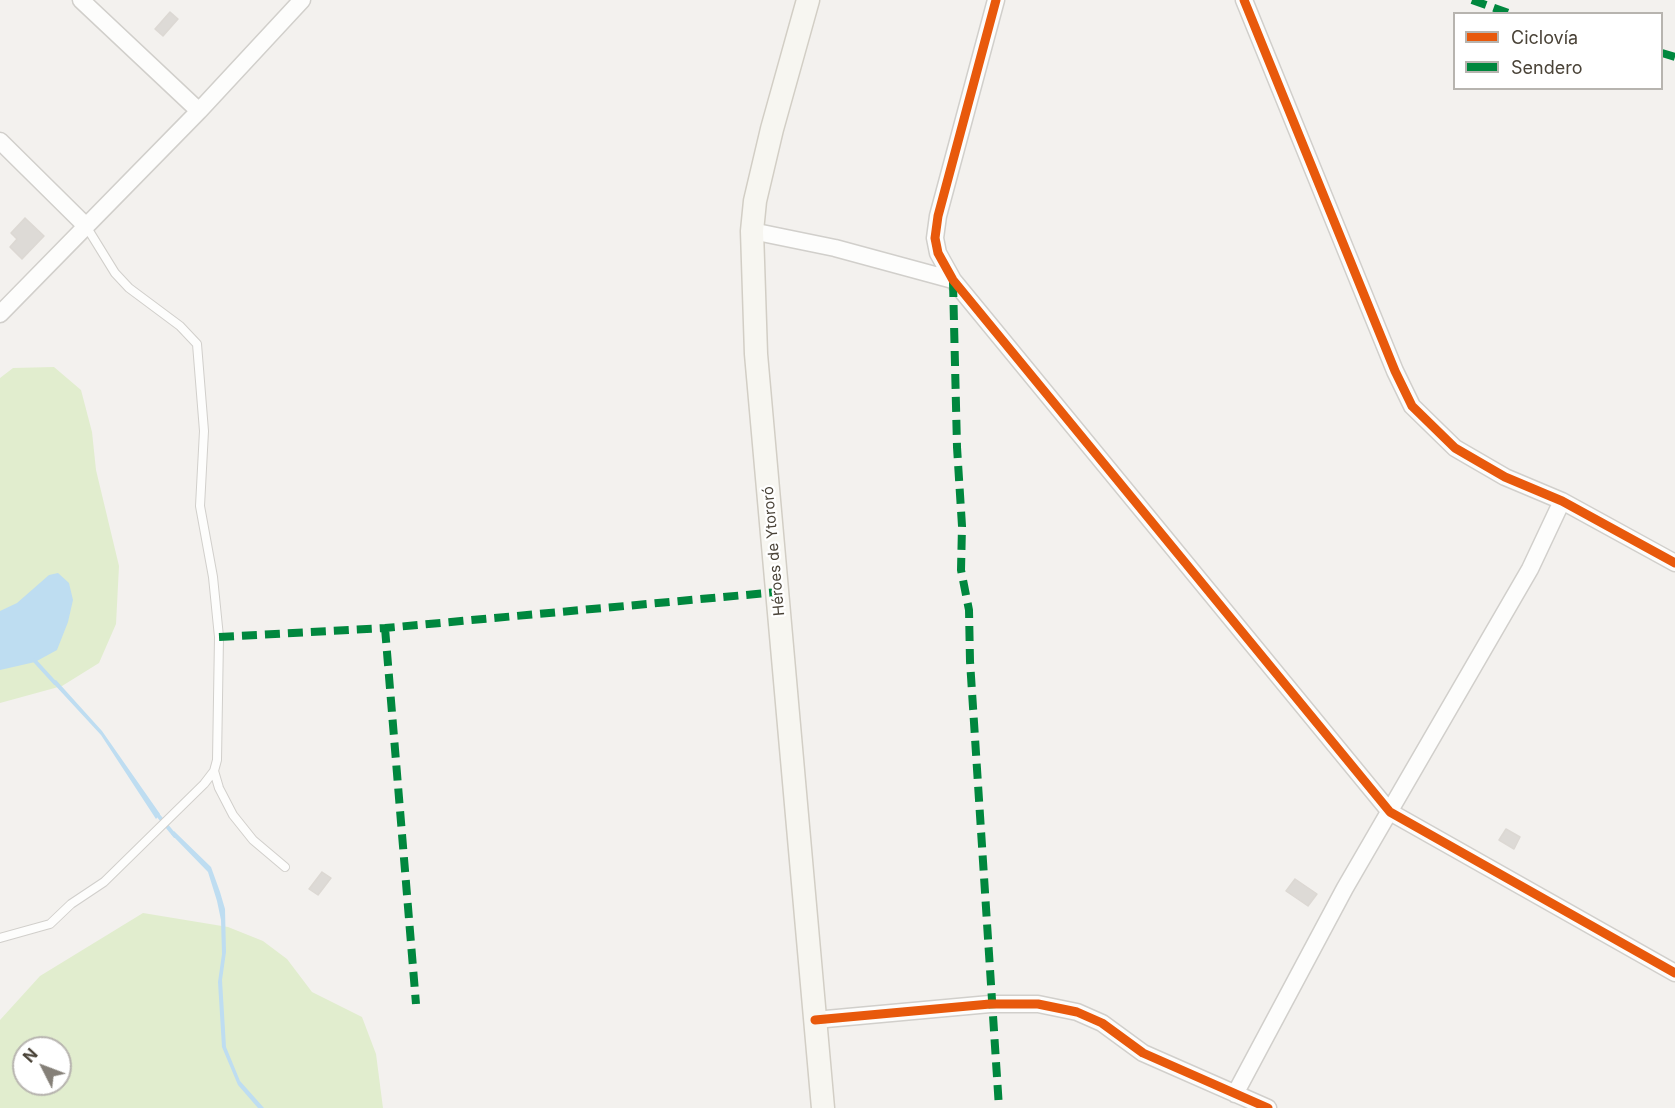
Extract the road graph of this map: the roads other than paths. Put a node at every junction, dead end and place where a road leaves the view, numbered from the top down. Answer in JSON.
{"nodes":[{"id":1,"x":81,"y":0,"type":"edge"},
{"id":2,"x":301,"y":0,"type":"edge"},
{"id":3,"x":808,"y":0,"type":"edge"},
{"id":4,"x":996,"y":0,"type":"edge"},
{"id":5,"x":1245,"y":0,"type":"edge"},
{"id":6,"x":199,"y":111,"type":"junction"},
{"id":7,"x":0,"y":141,"type":"edge"},
{"id":8,"x":86,"y":226,"type":"junction"},
{"id":9,"x":752,"y":231,"type":"junction"},
{"id":10,"x":953,"y":280,"type":"junction"},
{"id":11,"x":0,"y":314,"type":"edge"},
{"id":12,"x":1562,"y":501,"type":"junction"},
{"id":13,"x":1675,"y":563,"type":"edge"},
{"id":14,"x":214,"y":771,"type":"junction"},
{"id":15,"x":1390,"y":812,"type":"junction"},
{"id":16,"x":285,"y":867,"type":"dead end"},
{"id":17,"x":0,"y":938,"type":"edge"},
{"id":18,"x":1675,"y":973,"type":"edge"},
{"id":19,"x":815,"y":1020,"type":"junction"},
{"id":20,"x":1235,"y":1094,"type":"junction"},
{"id":21,"x":823,"y":1108,"type":"edge"},
{"id":22,"x":1268,"y":1108,"type":"edge"}],
"edges":[{"from":1,"to":6,"type":"street"},
{"from":2,"to":6,"type":"street"},
{"from":3,"to":9,"type":"main road","name":"Héroes de Ytororó"},
{"from":4,"to":10,"type":"street"},
{"from":5,"to":12,"type":"street"},
{"from":6,"to":8,"type":"street"},
{"from":7,"to":8,"type":"street"},
{"from":8,"to":11,"type":"street"},
{"from":8,"to":14,"type":"lane"},
{"from":9,"to":10,"type":"street"},
{"from":9,"to":19,"type":"main road","name":"Héroes de Ytororó"},
{"from":10,"to":15,"type":"street"},
{"from":12,"to":13,"type":"street"},
{"from":12,"to":15,"type":"street"},
{"from":14,"to":16,"type":"lane"},
{"from":14,"to":17,"type":"lane"},
{"from":15,"to":18,"type":"street"},
{"from":15,"to":20,"type":"street"},
{"from":19,"to":20,"type":"street"},
{"from":19,"to":21,"type":"main road","name":"Héroes de Ytororó"},
{"from":20,"to":22,"type":"street"}]}
